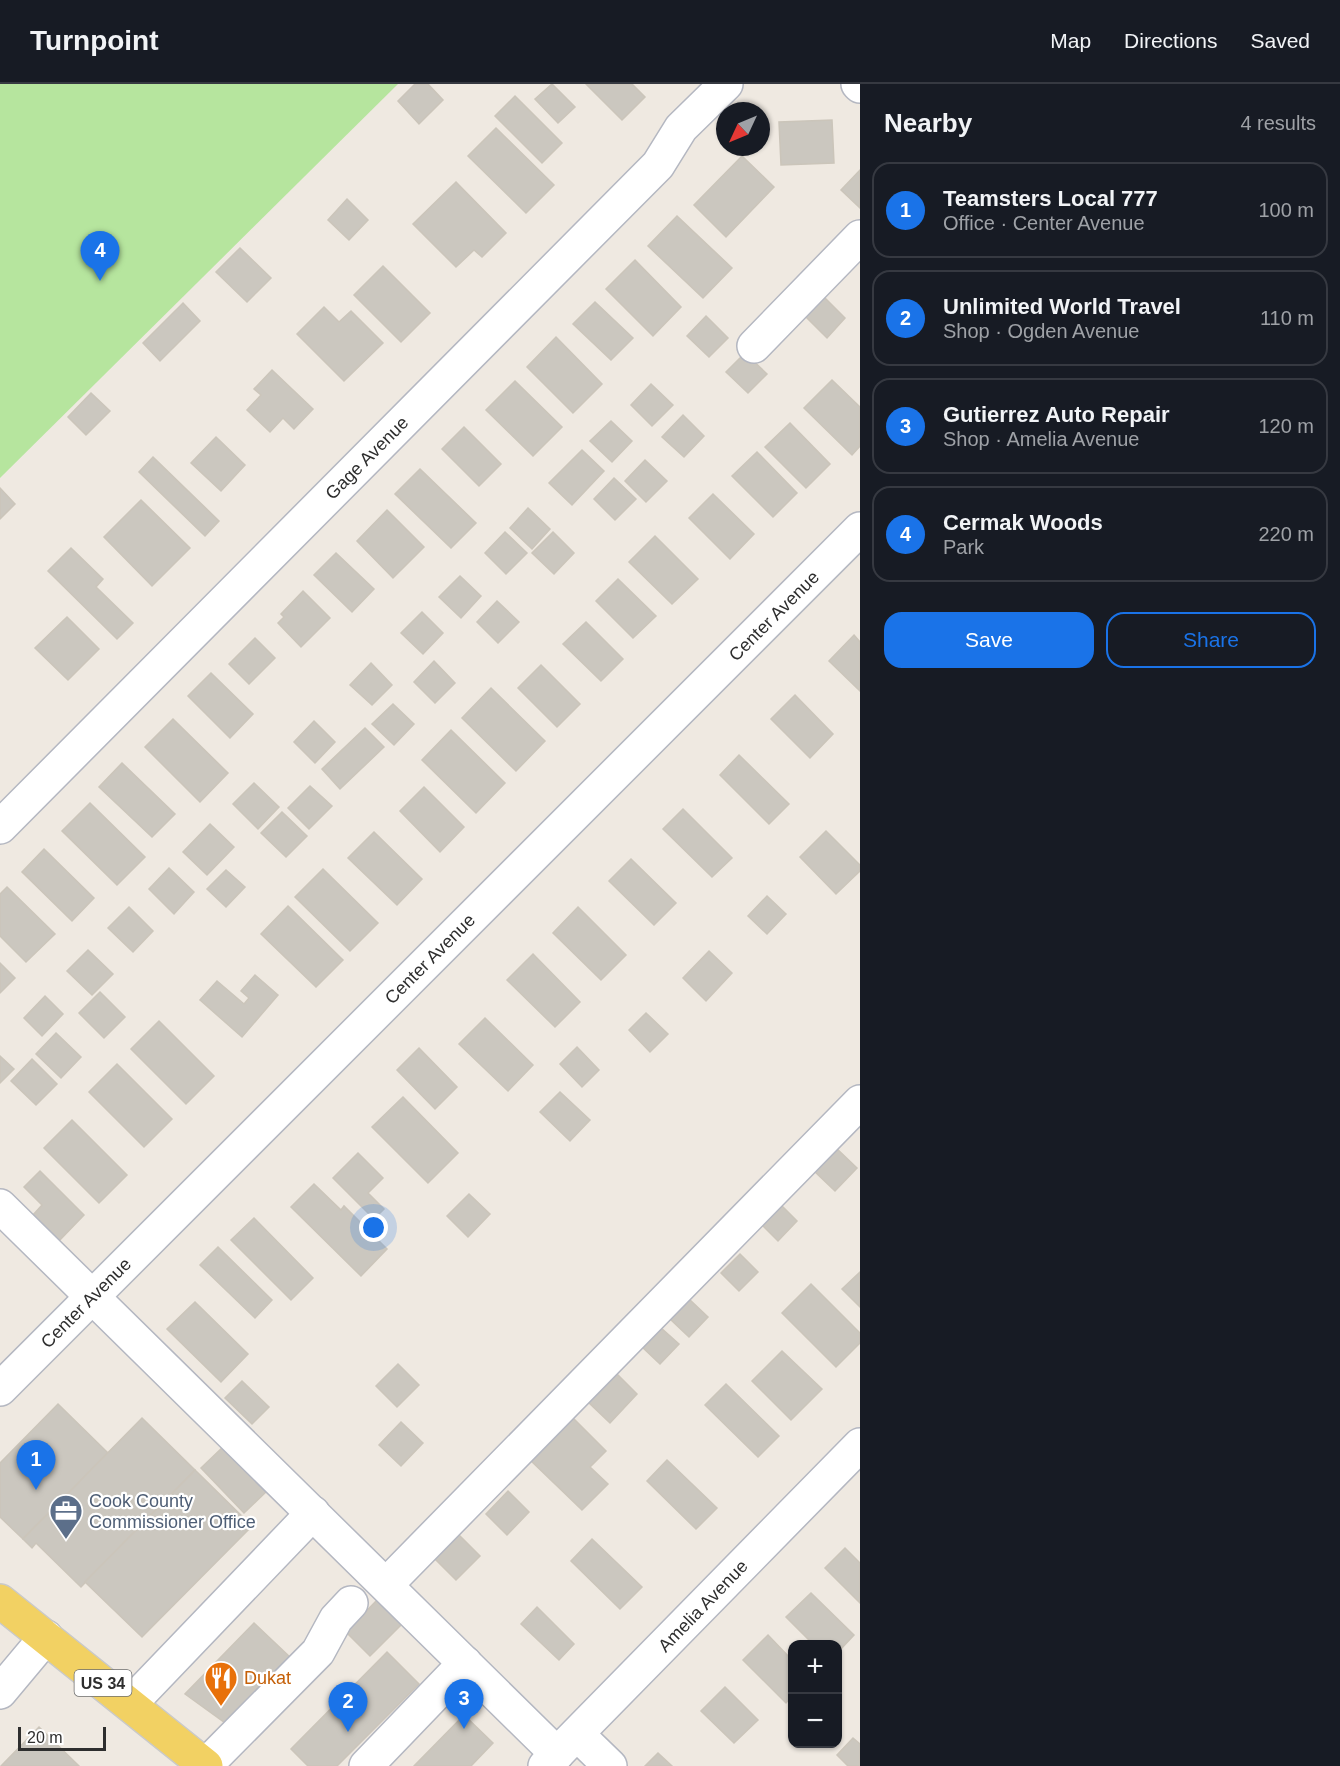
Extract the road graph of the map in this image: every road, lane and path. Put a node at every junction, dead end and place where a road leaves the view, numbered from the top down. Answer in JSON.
{"nodes":[{"id":1,"x":726,"y":84,"type":"edge"},
{"id":2,"x":860,"y":237,"type":"edge"},
{"id":3,"x":754,"y":346,"type":"dead end"},
{"id":4,"x":860,"y":529,"type":"edge"},
{"id":5,"x":0,"y":827,"type":"edge"},
{"id":6,"x":860,"y":1102,"type":"edge"},
{"id":7,"x":0,"y":1206,"type":"edge"},
{"id":8,"x":92,"y":1297,"type":"junction"},
{"id":9,"x":0,"y":1389,"type":"edge"},
{"id":10,"x":860,"y":1445,"type":"edge"},
{"id":11,"x":313,"y":1513,"type":"junction"},
{"id":12,"x":386,"y":1585,"type":"junction"},
{"id":13,"x":0,"y":1600,"type":"edge"},
{"id":14,"x":351,"y":1603,"type":"dead end"},
{"id":15,"x":46,"y":1637,"type":"junction"},
{"id":16,"x":465,"y":1663,"type":"junction"},
{"id":17,"x":0,"y":1692,"type":"edge"},
{"id":18,"x":130,"y":1704,"type":"junction"},
{"id":19,"x":560,"y":1751,"type":"edge"},
{"id":20,"x":205,"y":1766,"type":"edge"},
{"id":21,"x":366,"y":1766,"type":"edge"},
{"id":22,"x":610,"y":1766,"type":"edge"}],
"edges":[{"from":1,"to":5,"type":"street","name":"Gage Avenue"},
{"from":2,"to":3,"type":"street"},
{"from":4,"to":8,"type":"street","name":"Center Avenue"},
{"from":6,"to":12,"type":"street"},
{"from":7,"to":8,"type":"street"},
{"from":8,"to":9,"type":"street","name":"Center Avenue"},
{"from":8,"to":11,"type":"street"},
{"from":10,"to":19,"type":"street","name":"Amelia Avenue"},
{"from":11,"to":12,"type":"street"},
{"from":11,"to":18,"type":"street"},
{"from":12,"to":16,"type":"street"},
{"from":13,"to":15,"type":"main road","number":"US 34"},
{"from":14,"to":20,"type":"street"},
{"from":15,"to":17,"type":"street"},
{"from":15,"to":18,"type":"main road","number":"US 34"},
{"from":16,"to":19,"type":"street"},
{"from":16,"to":21,"type":"street"},
{"from":18,"to":20,"type":"main road","number":"US 34"},
{"from":19,"to":22,"type":"street"}]}
